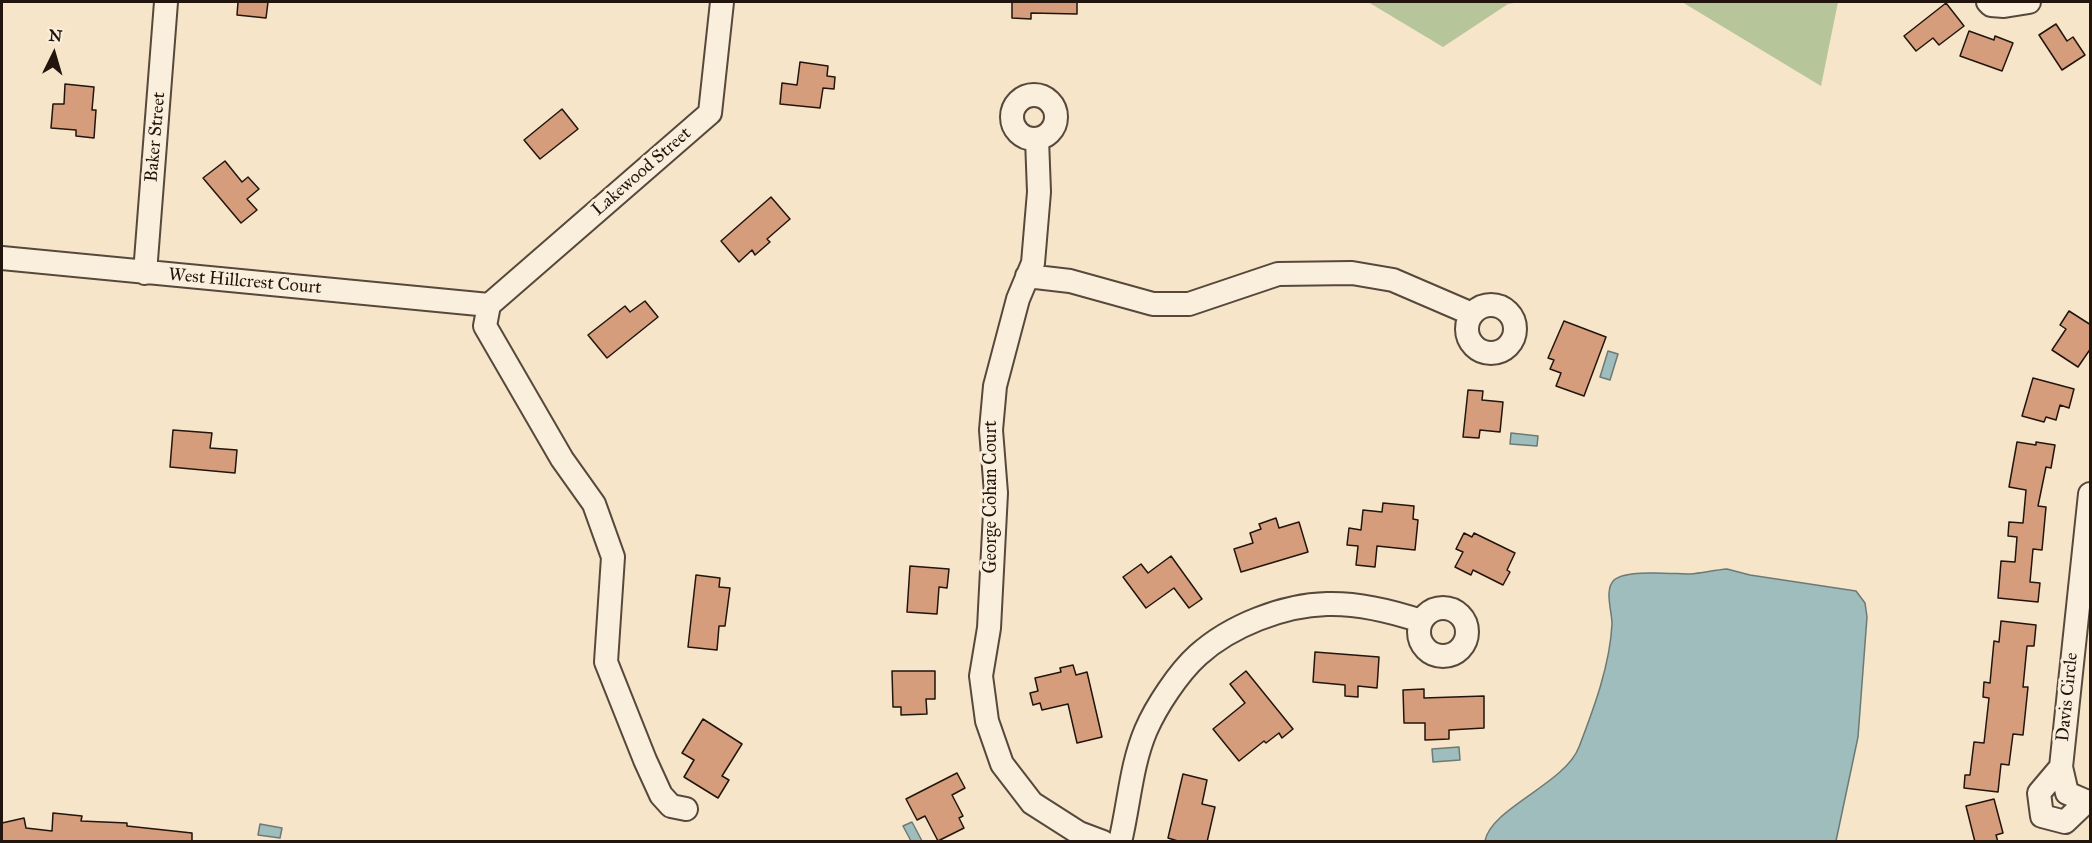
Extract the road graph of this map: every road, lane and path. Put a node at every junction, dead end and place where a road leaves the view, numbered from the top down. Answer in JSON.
{"nodes":[{"id":1,"x":166,"y":2,"type":"edge"},
{"id":2,"x":722,"y":2,"type":"edge"},
{"id":3,"x":1988,"y":2,"type":"edge"},
{"id":4,"x":2029,"y":2,"type":"edge"},
{"id":5,"x":1037,"y":139,"type":"dead end"},
{"id":6,"x":2,"y":258,"type":"edge"},
{"id":7,"x":145,"y":273,"type":"junction"},
{"id":8,"x":1027,"y":276,"type":"junction"},
{"id":9,"x":489,"y":305,"type":"junction"},
{"id":10,"x":1472,"y":314,"type":"dead end"},
{"id":11,"x":2091,"y":494,"type":"edge"},
{"id":12,"x":1421,"y":621,"type":"dead end"},
{"id":13,"x":2061,"y":767,"type":"junction"},
{"id":14,"x":2081,"y":799,"type":"edge"},
{"id":15,"x":686,"y":809,"type":"dead end"},
{"id":16,"x":1102,"y":842,"type":"edge"},
{"id":17,"x":1120,"y":842,"type":"edge"}],
"edges":[{"from":1,"to":7,"type":"street","name":"Baker Street"},
{"from":2,"to":9,"type":"street","name":"Lakewood Street"},
{"from":3,"to":4,"type":"street"},
{"from":5,"to":8,"type":"street","name":"George Cohan Court"},
{"from":6,"to":7,"type":"street","name":"West Hillcrest Court"},
{"from":7,"to":9,"type":"street","name":"West Hillcrest Court"},
{"from":8,"to":10,"type":"street"},
{"from":8,"to":16,"type":"street","name":"George Cohan Court"},
{"from":9,"to":15,"type":"street"},
{"from":11,"to":13,"type":"street","name":"Davis Circle"},
{"from":12,"to":17,"type":"street"},
{"from":13,"to":14,"type":"street","name":"Davis Circle"},
{"from":13,"to":14,"type":"street"}]}
